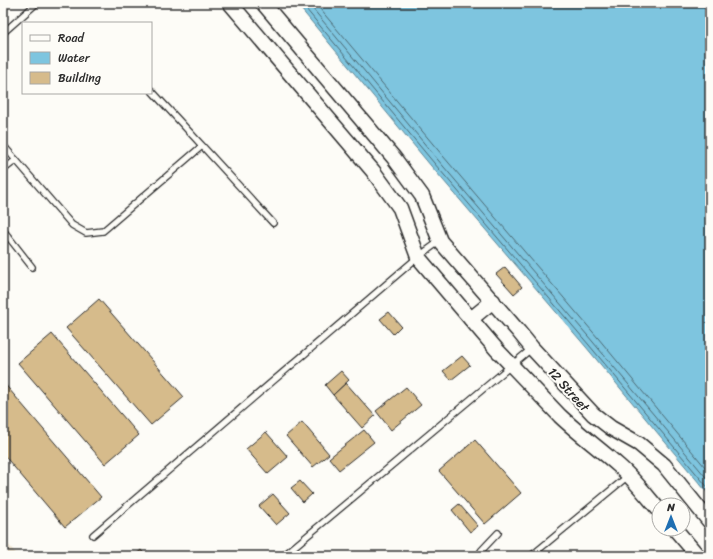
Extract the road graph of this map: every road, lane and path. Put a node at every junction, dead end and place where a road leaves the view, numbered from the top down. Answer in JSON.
{"nodes":[{"id":1,"x":36,"y":3,"type":"edge"},
{"id":2,"x":230,"y":3,"type":"edge"},
{"id":3,"x":263,"y":3,"type":"edge"},
{"id":4,"x":3,"y":33,"type":"edge"},
{"id":5,"x":152,"y":91,"type":"edge"},
{"id":6,"x":3,"y":145,"type":"edge"},
{"id":7,"x":202,"y":146,"type":"junction"},
{"id":8,"x":16,"y":160,"type":"junction"},
{"id":9,"x":3,"y":170,"type":"edge"},
{"id":10,"x":273,"y":223,"type":"dead end"},
{"id":11,"x":3,"y":230,"type":"edge"},
{"id":12,"x":440,"y":241,"type":"junction"},
{"id":13,"x":418,"y":257,"type":"junction"},
{"id":14,"x":32,"y":267,"type":"dead end"},
{"id":15,"x":493,"y":302,"type":"junction"},
{"id":16,"x":471,"y":319,"type":"junction"},
{"id":17,"x":532,"y":348,"type":"junction"},
{"id":18,"x":511,"y":365,"type":"junction"},
{"id":19,"x":628,"y":475,"type":"junction"},
{"id":20,"x":651,"y":501,"type":"edge"},
{"id":21,"x":710,"y":522,"type":"edge"},
{"id":22,"x":498,"y":533,"type":"dead end"},
{"id":23,"x":93,"y":535,"type":"dead end"},
{"id":24,"x":682,"y":537,"type":"edge"},
{"id":25,"x":282,"y":556,"type":"edge"},
{"id":26,"x":482,"y":556,"type":"edge"},
{"id":27,"x":531,"y":556,"type":"edge"},
{"id":28,"x":698,"y":556,"type":"edge"}],
"edges":[{"from":1,"to":4,"type":"lane"},
{"from":2,"to":13,"type":"street"},
{"from":3,"to":12,"type":"street","name":"12 Street"},
{"from":5,"to":7,"type":"lane"},
{"from":6,"to":8,"type":"lane"},
{"from":7,"to":8,"type":"lane"},
{"from":7,"to":10,"type":"lane"},
{"from":8,"to":9,"type":"lane"},
{"from":11,"to":14,"type":"lane"},
{"from":12,"to":13,"type":"lane"},
{"from":12,"to":15,"type":"street","name":"12 Street"},
{"from":13,"to":16,"type":"street","name":"12 Street"},
{"from":13,"to":23,"type":"lane"},
{"from":15,"to":16,"type":"street"},
{"from":15,"to":17,"type":"street","name":"12 Street"},
{"from":16,"to":18,"type":"street","name":"12 Street"},
{"from":17,"to":18,"type":"lane"},
{"from":17,"to":21,"type":"street","name":"12 Street"},
{"from":18,"to":19,"type":"street","name":"12 Street"},
{"from":18,"to":25,"type":"lane"},
{"from":19,"to":20,"type":"street","name":"12 Street"},
{"from":19,"to":27,"type":"lane"},
{"from":22,"to":26,"type":"lane"},
{"from":24,"to":28,"type":"street"}]}
